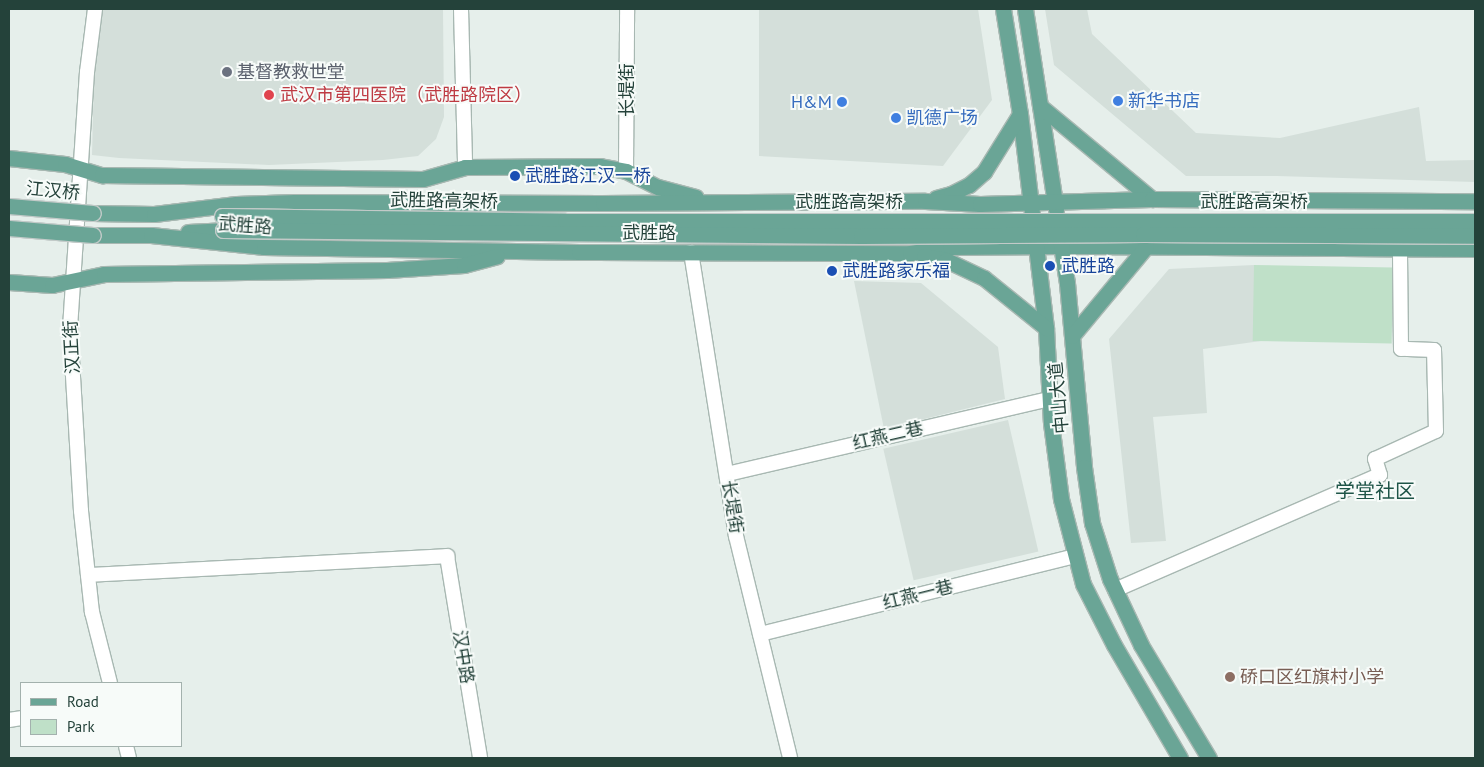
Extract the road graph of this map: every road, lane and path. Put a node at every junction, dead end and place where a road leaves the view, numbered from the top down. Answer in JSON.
{"nodes":[{"id":1,"x":95,"y":9,"type":"edge"},
{"id":2,"x":461,"y":9,"type":"edge"},
{"id":3,"x":627,"y":9,"type":"edge"},
{"id":4,"x":1003,"y":9,"type":"edge"},
{"id":5,"x":1025,"y":9,"type":"edge"},
{"id":6,"x":1040,"y":106,"type":"junction"},
{"id":7,"x":1020,"y":114,"type":"junction"},
{"id":8,"x":9,"y":158,"type":"edge"},
{"id":9,"x":465,"y":167,"type":"junction"},
{"id":10,"x":81,"y":169,"type":"junction"},
{"id":11,"x":626,"y":171,"type":"junction"},
{"id":12,"x":423,"y":179,"type":"junction"},
{"id":13,"x":1152,"y":199,"type":"junction"},
{"id":14,"x":370,"y":201,"type":"junction"},
{"id":15,"x":925,"y":201,"type":"junction"},
{"id":16,"x":1475,"y":201,"type":"edge"},
{"id":17,"x":720,"y":202,"type":"junction"},
{"id":18,"x":1054,"y":202,"type":"junction"},
{"id":19,"x":1031,"y":203,"type":"junction"},
{"id":20,"x":9,"y":206,"type":"edge"},
{"id":21,"x":93,"y":213,"type":"joint"},
{"id":22,"x":154,"y":214,"type":"junction"},
{"id":23,"x":1475,"y":221,"type":"edge"},
{"id":24,"x":222,"y":223,"type":"junction"},
{"id":25,"x":9,"y":228,"type":"edge"},
{"id":26,"x":151,"y":234,"type":"junction"},
{"id":27,"x":1475,"y":236,"type":"edge"},
{"id":28,"x":1061,"y":246,"type":"junction"},
{"id":29,"x":1036,"y":247,"type":"junction"},
{"id":30,"x":1146,"y":247,"type":"junction"},
{"id":31,"x":1400,"y":248,"type":"junction"},
{"id":32,"x":1475,"y":249,"type":"edge"},
{"id":33,"x":514,"y":251,"type":"junction"},
{"id":34,"x":691,"y":252,"type":"junction"},
{"id":35,"x":910,"y":253,"type":"junction"},
{"id":36,"x":73,"y":280,"type":"junction"},
{"id":37,"x":9,"y":282,"type":"edge"},
{"id":38,"x":1046,"y":328,"type":"junction"},
{"id":39,"x":1072,"y":336,"type":"junction"},
{"id":40,"x":1050,"y":399,"type":"junction"},
{"id":41,"x":727,"y":474,"type":"junction"},
{"id":42,"x":1076,"y":556,"type":"junction"},
{"id":43,"x":88,"y":575,"type":"junction"},
{"id":44,"x":1115,"y":590,"type":"junction"},
{"id":45,"x":760,"y":634,"type":"junction"},
{"id":46,"x":110,"y":682,"type":"edge"},
{"id":47,"x":480,"y":758,"type":"edge"},
{"id":48,"x":790,"y":758,"type":"edge"},
{"id":49,"x":1180,"y":758,"type":"edge"},
{"id":50,"x":1209,"y":758,"type":"edge"}],
"edges":[{"from":1,"to":10,"type":"street","name":"汉正街"},
{"from":2,"to":9,"type":"street"},
{"from":3,"to":11,"type":"street","name":"长堤街"},
{"from":4,"to":7,"type":"main road","name":"中山大道"},
{"from":5,"to":6,"type":"main road","name":"中山大道"},
{"from":6,"to":13,"type":"main road"},
{"from":6,"to":18,"type":"main road","name":"中山大道"},
{"from":7,"to":15,"type":"main road"},
{"from":7,"to":19,"type":"main road","name":"中山大道"},
{"from":8,"to":10,"type":"main road"},
{"from":9,"to":11,"type":"main road"},
{"from":9,"to":12,"type":"main road"},
{"from":10,"to":12,"type":"main road"},
{"from":10,"to":36,"type":"street","name":"汉正街"},
{"from":11,"to":17,"type":"main road"},
{"from":12,"to":14,"type":"main road"},
{"from":13,"to":16,"type":"main road","name":"武胜路"},
{"from":13,"to":18,"type":"main road","name":"武胜路"},
{"from":14,"to":17,"type":"main road","name":"武胜路"},
{"from":14,"to":22,"type":"main road","name":"武胜路"},
{"from":15,"to":17,"type":"main road","name":"武胜路"},
{"from":15,"to":19,"type":"main road","name":"武胜路"},
{"from":18,"to":19,"type":"main road","name":"武胜路"},
{"from":18,"to":28,"type":"main road","name":"中山大道"},
{"from":19,"to":29,"type":"main road","name":"中山大道"},
{"from":20,"to":21,"type":"main road","name":"江汉桥","bridge":true},
{"from":21,"to":22,"type":"main road","name":"武胜路"},
{"from":22,"to":24,"type":"main road"},
{"from":23,"to":24,"type":"main road","name":"武胜路高架桥","bridge":true},
{"from":24,"to":26,"type":"main road"},
{"from":24,"to":27,"type":"main road","name":"武胜路高架桥","bridge":true},
{"from":25,"to":26,"type":"main road","name":"武胜路","bridge":true},
{"from":26,"to":33,"type":"main road","name":"武胜路"},
{"from":28,"to":29,"type":"main road","name":"武胜路"},
{"from":28,"to":30,"type":"main road","name":"武胜路"},
{"from":28,"to":39,"type":"main road","name":"中山大道"},
{"from":29,"to":35,"type":"main road","name":"武胜路"},
{"from":29,"to":38,"type":"main road","name":"中山大道"},
{"from":30,"to":31,"type":"main road","name":"武胜路"},
{"from":30,"to":39,"type":"main road"},
{"from":31,"to":32,"type":"main road","name":"武胜路"},
{"from":31,"to":44,"type":"street"},
{"from":33,"to":34,"type":"main road","name":"武胜路"},
{"from":33,"to":36,"type":"main road"},
{"from":34,"to":35,"type":"main road","name":"武胜路"},
{"from":34,"to":41,"type":"street","name":"长堤街"},
{"from":35,"to":38,"type":"main road"},
{"from":36,"to":37,"type":"main road"},
{"from":36,"to":43,"type":"street","name":"汉正街"},
{"from":38,"to":40,"type":"main road","name":"中山大道"},
{"from":39,"to":44,"type":"main road","name":"中山大道"},
{"from":40,"to":41,"type":"street","name":"红燕二巷"},
{"from":40,"to":42,"type":"main road","name":"中山大道"},
{"from":41,"to":45,"type":"street","name":"长堤街"},
{"from":42,"to":45,"type":"street","name":"红燕一巷"},
{"from":42,"to":49,"type":"main road","name":"中山大道"},
{"from":43,"to":46,"type":"street","name":"汉正街"},
{"from":43,"to":47,"type":"street","name":"汉中路"},
{"from":44,"to":50,"type":"main road","name":"中山大道"},
{"from":45,"to":48,"type":"street","name":"长堤街"}]}
